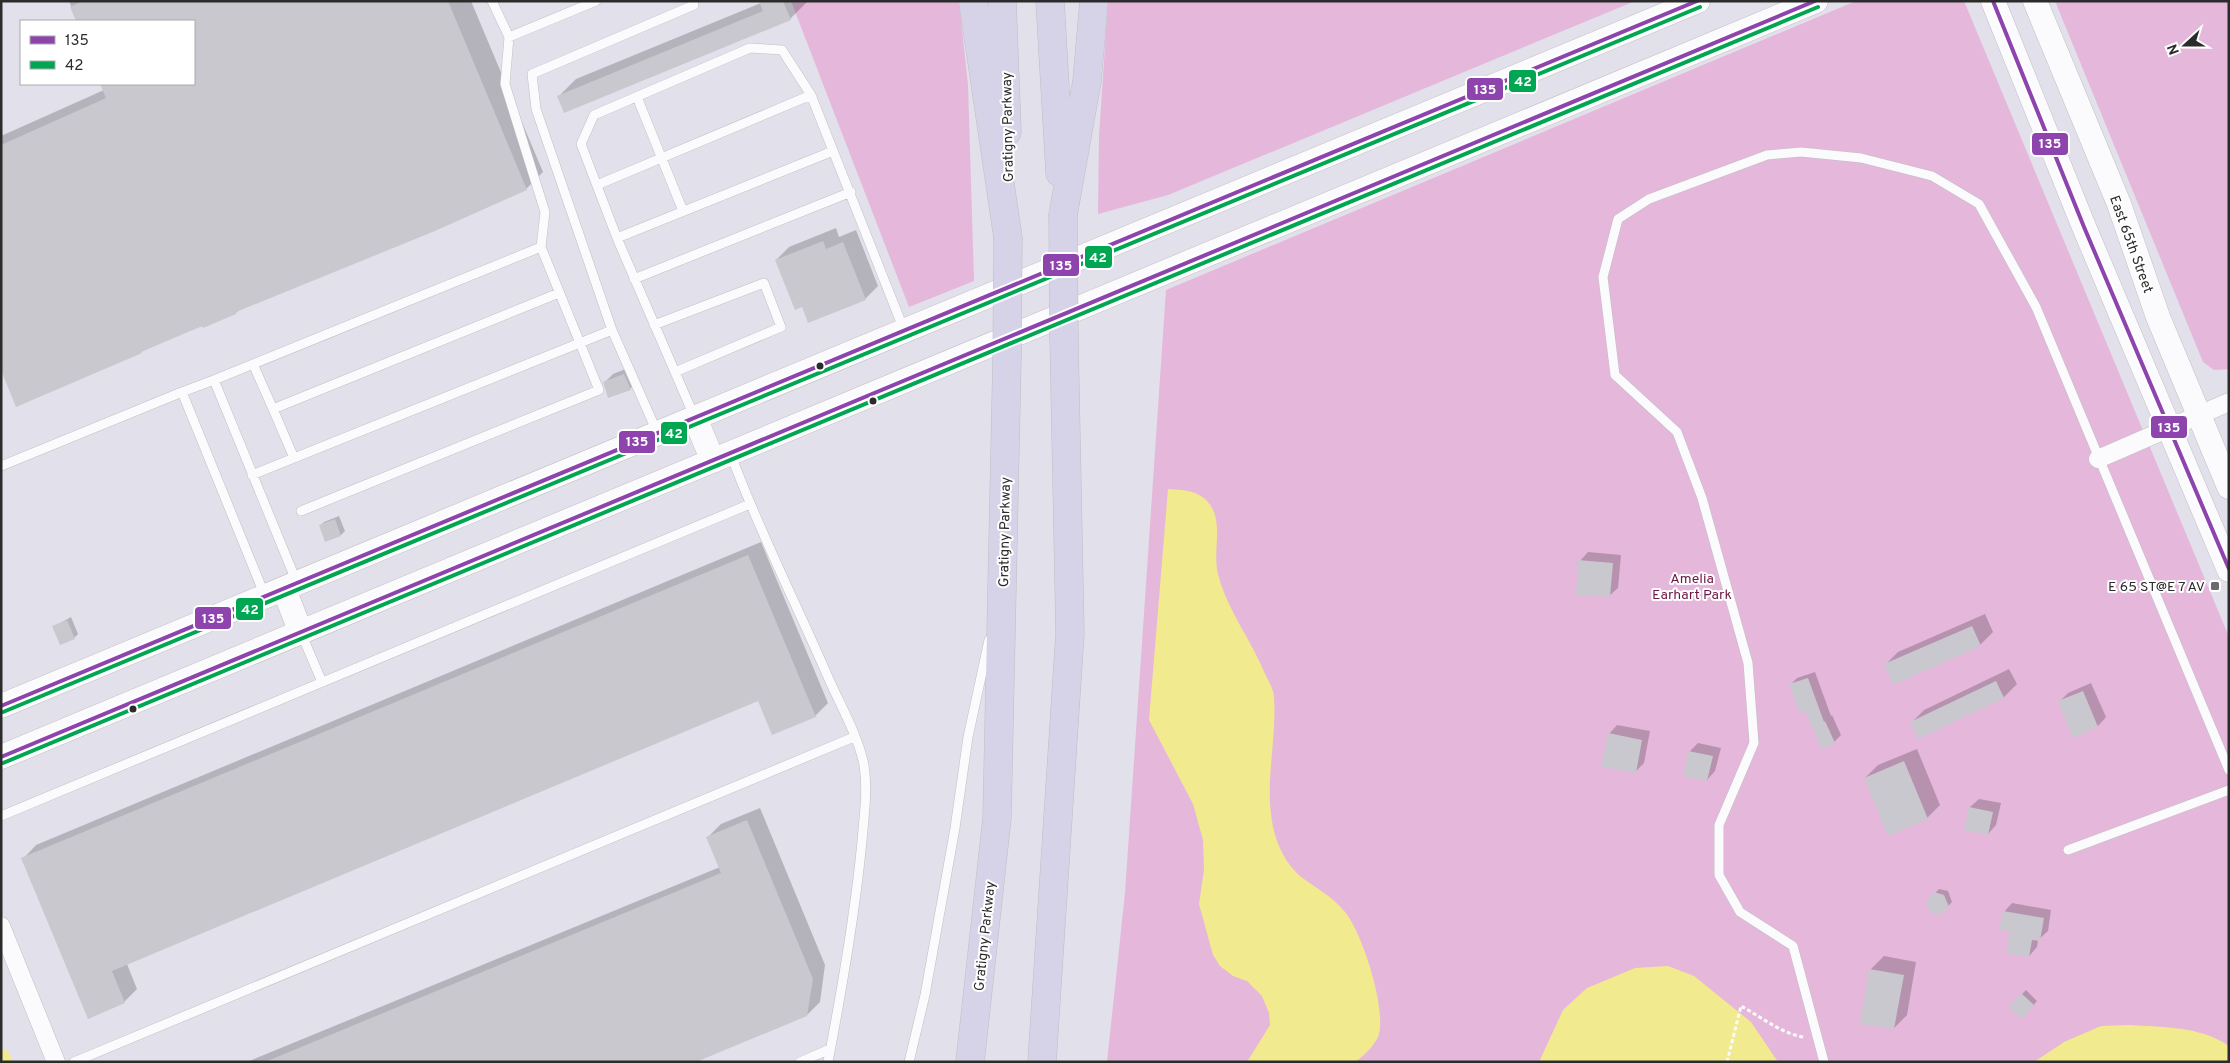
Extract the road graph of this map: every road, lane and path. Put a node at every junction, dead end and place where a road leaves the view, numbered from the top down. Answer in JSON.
{"nodes":[{"id":1,"x":492,"y":1,"type":"edge"},
{"id":2,"x":596,"y":1,"type":"edge"},
{"id":3,"x":692,"y":1,"type":"edge"},
{"id":4,"x":974,"y":1,"type":"edge"},
{"id":5,"x":1002,"y":1,"type":"edge"},
{"id":6,"x":1050,"y":1,"type":"edge"},
{"id":7,"x":1094,"y":1,"type":"edge"},
{"id":8,"x":1698,"y":1,"type":"edge"},
{"id":9,"x":1816,"y":1,"type":"edge"},
{"id":10,"x":1993,"y":1,"type":"edge"},
{"id":11,"x":2035,"y":1,"type":"edge"},
{"id":12,"x":509,"y":38,"type":"junction"},
{"id":13,"x":812,"y":95,"type":"junction"},
{"id":14,"x":637,"y":96,"type":"junction"},
{"id":15,"x":833,"y":150,"type":"junction"},
{"id":16,"x":661,"y":158,"type":"junction"},
{"id":17,"x":597,"y":185,"type":"junction"},
{"id":18,"x":851,"y":192,"type":"junction"},
{"id":19,"x":683,"y":211,"type":"junction"},
{"id":20,"x":1063,"y":214,"type":"junction"},
{"id":21,"x":617,"y":238,"type":"junction"},
{"id":22,"x":1008,"y":238,"type":"junction"},
{"id":23,"x":541,"y":247,"type":"junction"},
{"id":24,"x":634,"y":279,"type":"junction"},
{"id":25,"x":559,"y":293,"type":"junction"},
{"id":26,"x":654,"y":325,"type":"junction"},
{"id":27,"x":612,"y":330,"type":"junction"},
{"id":28,"x":905,"y":332,"type":"junction"},
{"id":29,"x":579,"y":342,"type":"junction"},
{"id":30,"x":253,"y":364,"type":"junction"},
{"id":31,"x":675,"y":372,"type":"junction"},
{"id":32,"x":214,"y":380,"type":"junction"},
{"id":33,"x":182,"y":392,"type":"junction"},
{"id":34,"x":2229,"y":402,"type":"edge"},
{"id":35,"x":273,"y":409,"type":"junction"},
{"id":36,"x":2199,"y":415,"type":"junction"},
{"id":37,"x":695,"y":418,"type":"junction"},
{"id":38,"x":2169,"y":428,"type":"junction"},
{"id":39,"x":657,"y":434,"type":"junction"},
{"id":40,"x":722,"y":457,"type":"junction"},
{"id":41,"x":294,"y":458,"type":"junction"},
{"id":42,"x":2098,"y":459,"type":"junction"},
{"id":43,"x":1,"y":466,"type":"edge"},
{"id":44,"x":252,"y":475,"type":"junction"},
{"id":45,"x":2229,"y":487,"type":"edge"},
{"id":46,"x":750,"y":504,"type":"junction"},
{"id":47,"x":301,"y":511,"type":"dead end"},
{"id":48,"x":2229,"y":570,"type":"edge"},
{"id":49,"x":1004,"y":574,"type":"junction"},
{"id":50,"x":282,"y":590,"type":"junction"},
{"id":51,"x":301,"y":632,"type":"junction"},
{"id":52,"x":322,"y":682,"type":"junction"},
{"id":53,"x":1,"y":706,"type":"edge"},
{"id":54,"x":854,"y":737,"type":"junction"},
{"id":55,"x":1,"y":757,"type":"edge"},
{"id":56,"x":2229,"y":770,"type":"edge"},
{"id":57,"x":2229,"y":790,"type":"edge"},
{"id":58,"x":1,"y":816,"type":"edge"},
{"id":59,"x":2068,"y":850,"type":"dead end"},
{"id":60,"x":1,"y":926,"type":"edge"},
{"id":61,"x":1818,"y":1035,"type":"junction"},
{"id":62,"x":830,"y":1050,"type":"junction"},
{"id":63,"x":56,"y":1062,"type":"edge"},
{"id":64,"x":74,"y":1062,"type":"edge"},
{"id":65,"x":800,"y":1062,"type":"edge"},
{"id":66,"x":828,"y":1062,"type":"edge"},
{"id":67,"x":910,"y":1062,"type":"edge"},
{"id":68,"x":970,"y":1062,"type":"edge"},
{"id":69,"x":1042,"y":1062,"type":"edge"},
{"id":70,"x":1727,"y":1062,"type":"edge"},
{"id":71,"x":1824,"y":1062,"type":"edge"}],
"edges":[{"from":1,"to":12,"type":"lane"},
{"from":2,"to":12,"type":"lane"},
{"from":3,"to":27,"type":"lane"},
{"from":4,"to":22,"type":"highway"},
{"from":5,"to":22,"type":"highway","name":"Gratigny Parkway"},
{"from":6,"to":20,"type":"highway"},
{"from":7,"to":20,"type":"highway"},
{"from":8,"to":28,"type":"main road"},
{"from":9,"to":40,"type":"main road"},
{"from":10,"to":38,"type":"main road"},
{"from":11,"to":36,"type":"main road","name":"East 65th Street"},
{"from":12,"to":23,"type":"lane"},
{"from":13,"to":14,"type":"lane"},
{"from":13,"to":15,"type":"lane"},
{"from":13,"to":16,"type":"lane"},
{"from":14,"to":16,"type":"lane"},
{"from":14,"to":17,"type":"lane"},
{"from":15,"to":18,"type":"lane"},
{"from":15,"to":19,"type":"lane"},
{"from":16,"to":17,"type":"lane"},
{"from":16,"to":19,"type":"lane"},
{"from":17,"to":21,"type":"lane"},
{"from":18,"to":24,"type":"lane"},
{"from":18,"to":28,"type":"lane"},
{"from":19,"to":21,"type":"lane"},
{"from":20,"to":69,"type":"highway","bridge":true},
{"from":21,"to":24,"type":"lane"},
{"from":22,"to":49,"type":"highway","name":"Gratigny Parkway","bridge":true},
{"from":23,"to":25,"type":"lane"},
{"from":23,"to":30,"type":"lane"},
{"from":24,"to":26,"type":"lane"},
{"from":25,"to":29,"type":"lane"},
{"from":25,"to":35,"type":"lane"},
{"from":26,"to":31,"type":"lane"},
{"from":26,"to":31,"type":"lane"},
{"from":27,"to":29,"type":"lane"},
{"from":27,"to":39,"type":"lane"},
{"from":28,"to":37,"type":"main road"},
{"from":29,"to":41,"type":"lane"},
{"from":29,"to":47,"type":"lane"},
{"from":30,"to":32,"type":"lane"},
{"from":30,"to":35,"type":"lane"},
{"from":31,"to":37,"type":"lane"},
{"from":32,"to":33,"type":"lane"},
{"from":32,"to":44,"type":"lane"},
{"from":33,"to":43,"type":"lane"},
{"from":33,"to":50,"type":"lane"},
{"from":34,"to":36,"type":"street"},
{"from":35,"to":41,"type":"lane"},
{"from":36,"to":38,"type":"street"},
{"from":36,"to":45,"type":"main road","name":"East 65th Street"},
{"from":37,"to":39,"type":"main road"},
{"from":37,"to":40,"type":"main road"},
{"from":38,"to":42,"type":"street"},
{"from":38,"to":48,"type":"main road"},
{"from":39,"to":50,"type":"main road"},
{"from":40,"to":46,"type":"lane"},
{"from":40,"to":51,"type":"main road"},
{"from":41,"to":44,"type":"lane"},
{"from":42,"to":56,"type":"lane"},
{"from":42,"to":61,"type":"lane"},
{"from":44,"to":50,"type":"lane"},
{"from":46,"to":52,"type":"lane"},
{"from":46,"to":54,"type":"lane"},
{"from":49,"to":67,"type":"lane"},
{"from":49,"to":68,"type":"highway","name":"Gratigny Parkway"},
{"from":50,"to":51,"type":"main road"},
{"from":50,"to":53,"type":"main road"},
{"from":51,"to":52,"type":"lane"},
{"from":51,"to":55,"type":"main road"},
{"from":52,"to":58,"type":"lane"},
{"from":54,"to":62,"type":"lane"},
{"from":54,"to":64,"type":"lane"},
{"from":57,"to":59,"type":"lane"},
{"from":60,"to":63,"type":"street"},
{"from":61,"to":70,"type":"path"},
{"from":61,"to":71,"type":"lane"},
{"from":62,"to":65,"type":"lane"},
{"from":62,"to":66,"type":"lane"}]}
